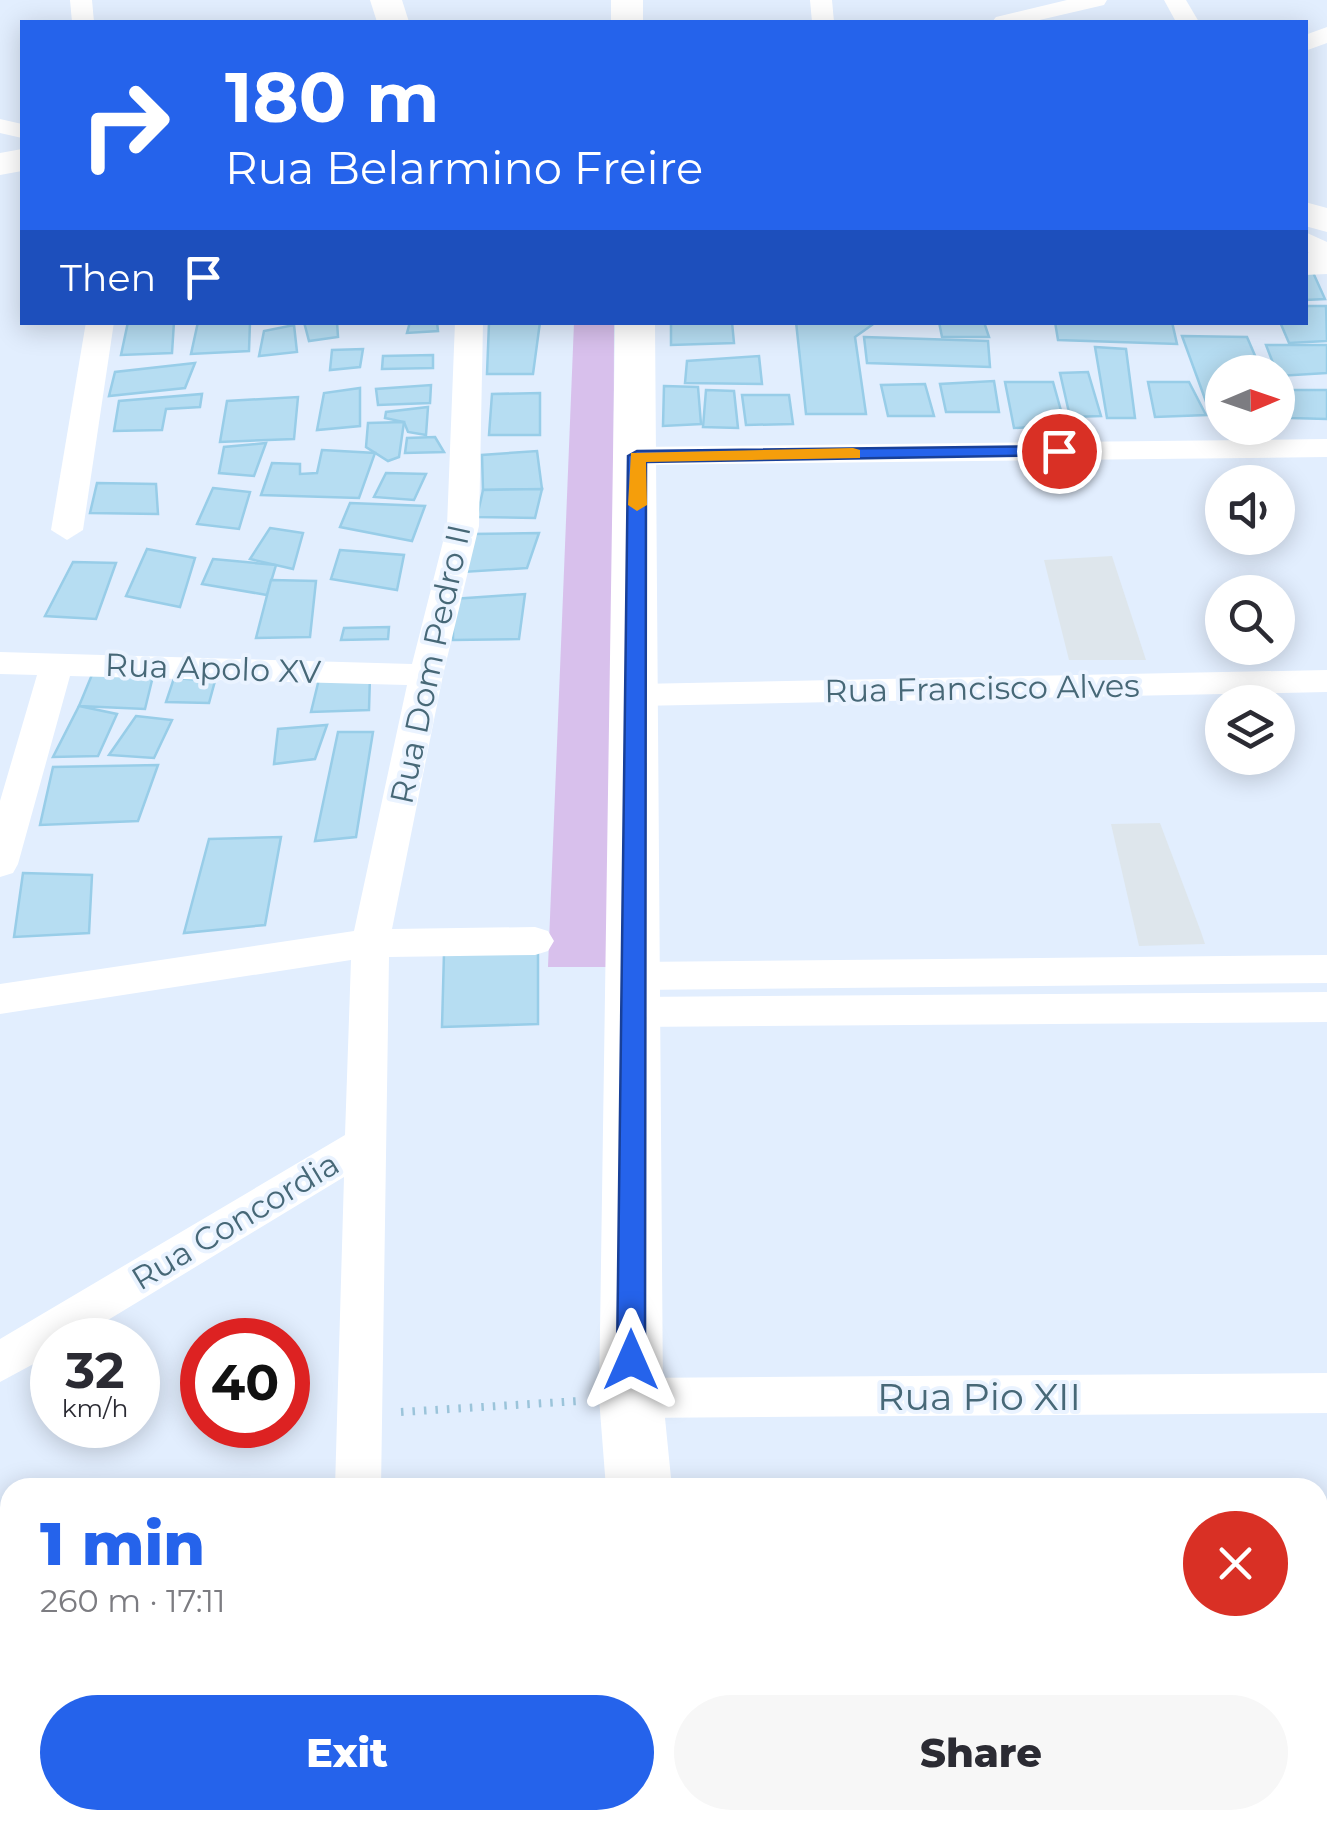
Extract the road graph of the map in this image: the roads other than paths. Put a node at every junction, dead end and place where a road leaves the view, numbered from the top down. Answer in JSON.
{"nodes":[{"id":1,"x":1096,"y":0,"type":"edge"},
{"id":2,"x":1012,"y":20,"type":"edge"},
{"id":3,"x":100,"y":325,"type":"edge"},
{"id":4,"x":469,"y":325,"type":"edge"},
{"id":5,"x":635,"y":325,"type":"edge"},
{"id":6,"x":1327,"y":448,"type":"edge"},
{"id":7,"x":637,"y":456,"type":"junction"},
{"id":8,"x":68,"y":530,"type":"dead end"},
{"id":9,"x":0,"y":664,"type":"edge"},
{"id":10,"x":58,"y":664,"type":"junction"},
{"id":11,"x":426,"y":675,"type":"junction"},
{"id":12,"x":1327,"y":681,"type":"edge"},
{"id":13,"x":637,"y":696,"type":"junction"},
{"id":14,"x":0,"y":864,"type":"edge"},
{"id":15,"x":535,"y":941,"type":"dead end"},
{"id":16,"x":370,"y":943,"type":"junction"},
{"id":17,"x":1327,"y":969,"type":"edge"},
{"id":18,"x":1148,"y":971,"type":"junction"},
{"id":19,"x":1060,"y":972,"type":"junction"},
{"id":20,"x":634,"y":994,"type":"junction"},
{"id":21,"x":0,"y":999,"type":"edge"},
{"id":22,"x":1327,"y":1007,"type":"edge"},
{"id":23,"x":1068,"y":1010,"type":"junction"},
{"id":24,"x":1158,"y":1010,"type":"junction"},
{"id":25,"x":367,"y":1142,"type":"junction"},
{"id":26,"x":0,"y":1362,"type":"edge"},
{"id":27,"x":1327,"y":1393,"type":"edge"},
{"id":28,"x":630,"y":1398,"type":"junction"},
{"id":29,"x":358,"y":1478,"type":"edge"},
{"id":30,"x":638,"y":1478,"type":"edge"}],
"edges":[{"from":1,"to":2,"type":"street"},
{"from":3,"to":8,"type":"street"},
{"from":4,"to":11,"type":"street","name":"Rua Dom Pedro II"},
{"from":5,"to":7,"type":"street"},
{"from":6,"to":7,"type":"street"},
{"from":7,"to":13,"type":"street"},
{"from":9,"to":10,"type":"street","name":"Rua Apolo XV"},
{"from":10,"to":11,"type":"street","name":"Rua Apolo XV"},
{"from":10,"to":14,"type":"street"},
{"from":11,"to":16,"type":"street","name":"Rua Dom Pedro II"},
{"from":12,"to":13,"type":"street","name":"Rua Francisco Alves"},
{"from":13,"to":20,"type":"street"},
{"from":15,"to":16,"type":"street"},
{"from":16,"to":21,"type":"street"},
{"from":16,"to":25,"type":"street","name":"Rua Dom Pedro II"},
{"from":17,"to":18,"type":"street"},
{"from":18,"to":19,"type":"street"},
{"from":18,"to":24,"type":"street"},
{"from":19,"to":20,"type":"street"},
{"from":19,"to":23,"type":"street"},
{"from":20,"to":23,"type":"street"},
{"from":20,"to":28,"type":"street"},
{"from":22,"to":24,"type":"street"},
{"from":23,"to":24,"type":"street"},
{"from":25,"to":26,"type":"street","name":"Rua Concordia"},
{"from":25,"to":29,"type":"street","name":"Rua Dom Pedro II"},
{"from":27,"to":28,"type":"street","name":"Rua Pio XII"},
{"from":28,"to":30,"type":"street"}]}
